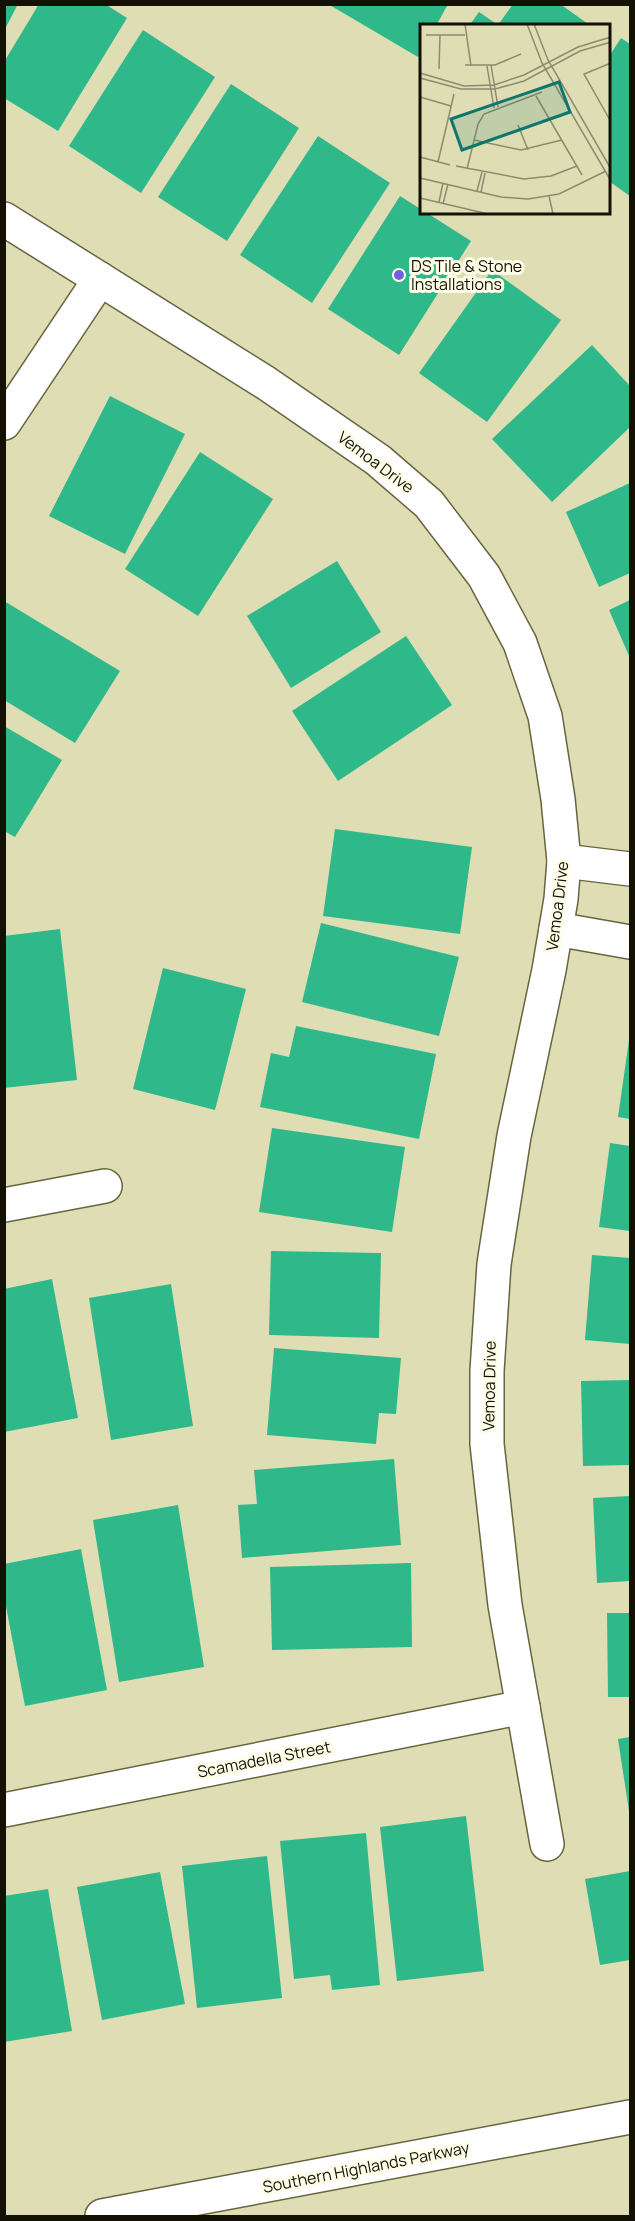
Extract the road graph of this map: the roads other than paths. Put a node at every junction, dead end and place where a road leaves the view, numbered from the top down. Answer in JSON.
{"nodes":[{"id":1,"x":4,"y":219,"type":"edge"},
{"id":2,"x":100,"y":279,"type":"junction"},
{"id":3,"x":4,"y":423,"type":"edge"},
{"id":4,"x":564,"y":861,"type":"junction"},
{"id":5,"x":630,"y":869,"type":"edge"},
{"id":6,"x":556,"y":929,"type":"junction"},
{"id":7,"x":630,"y":942,"type":"edge"},
{"id":8,"x":105,"y":1186,"type":"dead end"},
{"id":9,"x":4,"y":1205,"type":"edge"},
{"id":10,"x":523,"y":1707,"type":"junction"},
{"id":11,"x":4,"y":1810,"type":"edge"},
{"id":12,"x":547,"y":1844,"type":"dead end"},
{"id":13,"x":630,"y":2117,"type":"edge"},
{"id":14,"x":102,"y":2217,"type":"edge"}],
"edges":[{"from":1,"to":2,"type":"street","name":"Vemoa Drive"},
{"from":2,"to":3,"type":"street"},
{"from":2,"to":4,"type":"street","name":"Vemoa Drive"},
{"from":4,"to":5,"type":"street"},
{"from":4,"to":6,"type":"street","name":"Vemoa Drive"},
{"from":6,"to":7,"type":"street"},
{"from":6,"to":10,"type":"street","name":"Vemoa Drive"},
{"from":8,"to":9,"type":"street"},
{"from":10,"to":11,"type":"street","name":"Scamadella Street"},
{"from":10,"to":12,"type":"street","name":"Vemoa Drive"},
{"from":13,"to":14,"type":"street","name":"Southern Highlands Parkway"}]}
